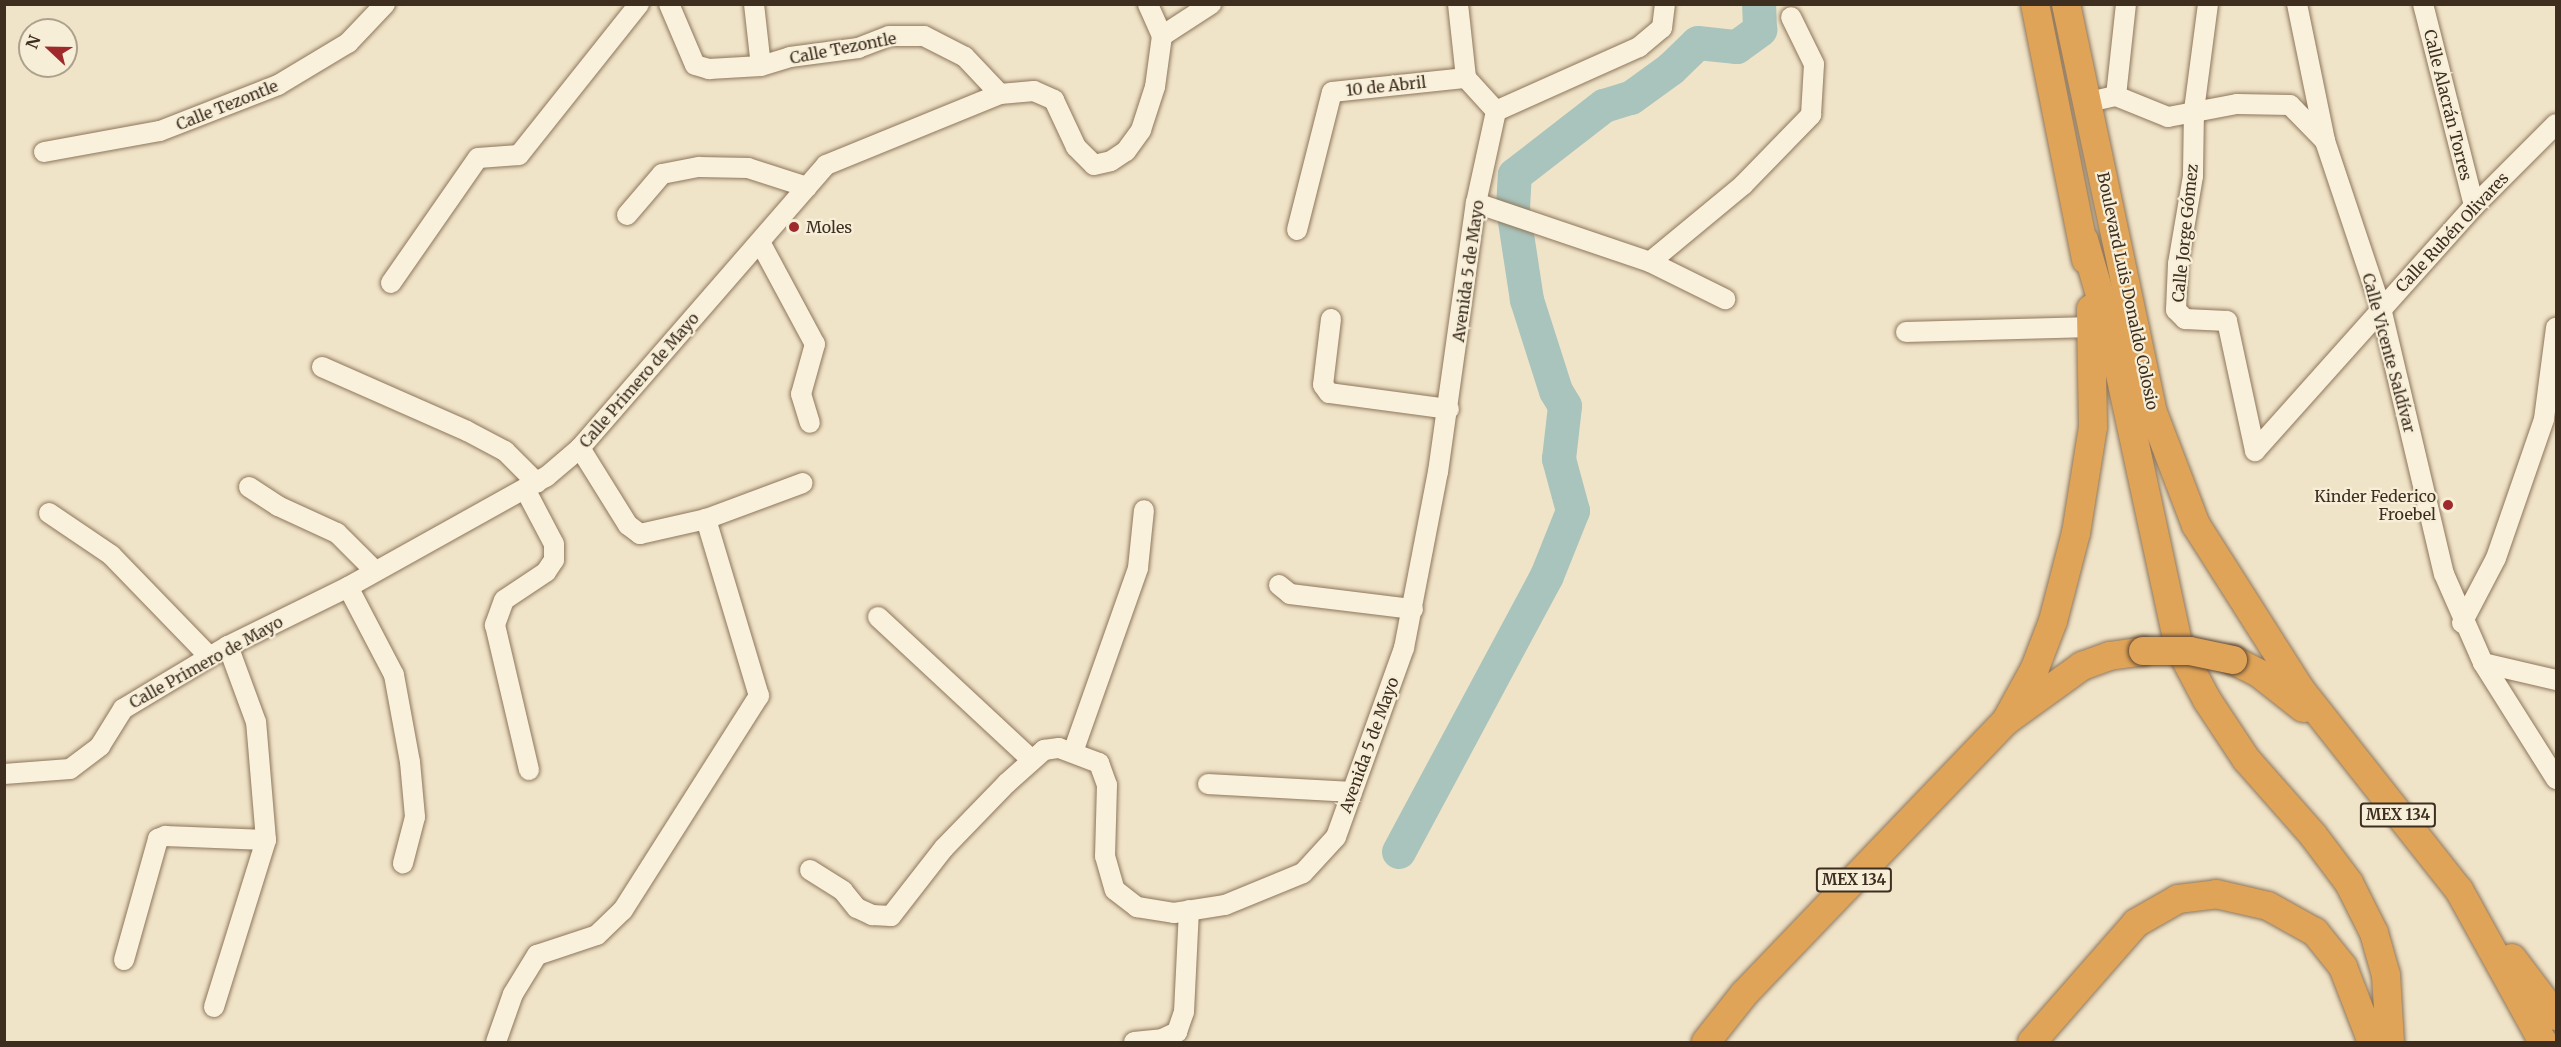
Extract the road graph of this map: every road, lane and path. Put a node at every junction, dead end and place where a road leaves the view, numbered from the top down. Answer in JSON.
{"nodes":[{"id":1,"x":385,"y":4,"type":"edge"},
{"id":2,"x":639,"y":4,"type":"edge"},
{"id":3,"x":669,"y":4,"type":"edge"},
{"id":4,"x":753,"y":4,"type":"edge"},
{"id":5,"x":1148,"y":4,"type":"edge"},
{"id":6,"x":1211,"y":4,"type":"edge"},
{"id":7,"x":1458,"y":4,"type":"edge"},
{"id":8,"x":1665,"y":4,"type":"edge"},
{"id":9,"x":2035,"y":4,"type":"edge"},
{"id":10,"x":2066,"y":4,"type":"edge"},
{"id":11,"x":2126,"y":4,"type":"edge"},
{"id":12,"x":2208,"y":4,"type":"edge"},
{"id":13,"x":2297,"y":4,"type":"edge"},
{"id":14,"x":2423,"y":4,"type":"edge"},
{"id":15,"x":1791,"y":17,"type":"dead end"},
{"id":16,"x":1162,"y":36,"type":"junction"},
{"id":17,"x":761,"y":66,"type":"junction"},
{"id":18,"x":1466,"y":78,"type":"junction"},
{"id":19,"x":1000,"y":94,"type":"junction"},
{"id":20,"x":2102,"y":99,"type":"junction"},
{"id":21,"x":2194,"y":110,"type":"junction"},
{"id":22,"x":1496,"y":111,"type":"junction"},
{"id":23,"x":2556,"y":124,"type":"edge"},
{"id":24,"x":2325,"y":141,"type":"junction"},
{"id":25,"x":44,"y":153,"type":"dead end"},
{"id":26,"x":807,"y":187,"type":"junction"},
{"id":27,"x":1477,"y":204,"type":"junction"},
{"id":28,"x":2474,"y":206,"type":"junction"},
{"id":29,"x":627,"y":215,"type":"dead end"},
{"id":30,"x":1297,"y":230,"type":"dead end"},
{"id":31,"x":2085,"y":240,"type":"junction"},
{"id":32,"x":760,"y":242,"type":"junction"},
{"id":33,"x":1650,"y":262,"type":"junction"},
{"id":34,"x":391,"y":282,"type":"dead end"},
{"id":35,"x":1725,"y":299,"type":"dead end"},
{"id":36,"x":2381,"y":308,"type":"junction"},
{"id":37,"x":1330,"y":319,"type":"dead end"},
{"id":38,"x":2092,"y":327,"type":"junction"},
{"id":39,"x":2556,"y":328,"type":"edge"},
{"id":40,"x":1906,"y":333,"type":"dead end"},
{"id":41,"x":322,"y":367,"type":"dead end"},
{"id":42,"x":1449,"y":409,"type":"junction"},
{"id":43,"x":810,"y":423,"type":"dead end"},
{"id":44,"x":580,"y":448,"type":"junction"},
{"id":45,"x":2255,"y":451,"type":"joint"},
{"id":46,"x":803,"y":483,"type":"dead end"},
{"id":47,"x":531,"y":486,"type":"junction"},
{"id":48,"x":249,"y":487,"type":"dead end"},
{"id":49,"x":1144,"y":510,"type":"dead end"},
{"id":50,"x":49,"y":513,"type":"dead end"},
{"id":51,"x":705,"y":519,"type":"junction"},
{"id":52,"x":375,"y":571,"type":"junction"},
{"id":53,"x":1279,"y":585,"type":"dead end"},
{"id":54,"x":348,"y":586,"type":"junction"},
{"id":55,"x":1413,"y":609,"type":"junction"},
{"id":56,"x":878,"y":617,"type":"dead end"},
{"id":57,"x":2462,"y":623,"type":"junction"},
{"id":58,"x":228,"y":646,"type":"junction"},
{"id":59,"x":210,"y":657,"type":"junction"},
{"id":60,"x":2483,"y":663,"type":"junction"},
{"id":61,"x":2556,"y":680,"type":"edge"},
{"id":62,"x":2006,"y":721,"type":"junction"},
{"id":63,"x":2338,"y":739,"type":"junction"},
{"id":64,"x":1073,"y":752,"type":"junction"},
{"id":65,"x":1030,"y":759,"type":"junction"},
{"id":66,"x":529,"y":770,"type":"dead end"},
{"id":67,"x":4,"y":774,"type":"edge"},
{"id":68,"x":2556,"y":779,"type":"edge"},
{"id":69,"x":1209,"y":784,"type":"dead end"},
{"id":70,"x":1352,"y":792,"type":"junction"},
{"id":71,"x":266,"y":840,"type":"junction"},
{"id":72,"x":403,"y":863,"type":"dead end"},
{"id":73,"x":810,"y":870,"type":"dead end"},
{"id":74,"x":2459,"y":890,"type":"junction"},
{"id":75,"x":1189,"y":910,"type":"junction"},
{"id":76,"x":124,"y":960,"type":"dead end"},
{"id":77,"x":214,"y":1007,"type":"dead end"},
{"id":78,"x":2555,"y":1011,"type":"edge"},
{"id":79,"x":496,"y":1042,"type":"edge"},
{"id":80,"x":1134,"y":1042,"type":"edge"},
{"id":81,"x":1706,"y":1042,"type":"edge"},
{"id":82,"x":2032,"y":1042,"type":"edge"},
{"id":83,"x":2372,"y":1042,"type":"edge"},
{"id":84,"x":2390,"y":1042,"type":"edge"},
{"id":85,"x":2543,"y":1042,"type":"edge"}],
"edges":[{"from":1,"to":25,"type":"street","name":"Calle Tezontle"},
{"from":2,"to":34,"type":"street"},
{"from":3,"to":17,"type":"street","name":"Calle Tezontle"},
{"from":4,"to":17,"type":"street"},
{"from":5,"to":16,"type":"street"},
{"from":6,"to":16,"type":"street"},
{"from":7,"to":18,"type":"street"},
{"from":8,"to":22,"type":"street"},
{"from":9,"to":31,"type":"highway","name":"Boulevard Luis Donaldo Colosio"},
{"from":10,"to":20,"type":"highway","name":"Boulevard Luis Donaldo Colosio"},
{"from":11,"to":20,"type":"street"},
{"from":12,"to":21,"type":"street","name":"Calle Jorge Gómez"},
{"from":13,"to":24,"type":"street","name":"Calle Vicente Saldívar"},
{"from":14,"to":28,"type":"street","name":"Calle Alacrán Torres"},
{"from":15,"to":33,"type":"street"},
{"from":16,"to":19,"type":"street","name":"Calle Primero de Mayo"},
{"from":17,"to":19,"type":"street","name":"Calle Tezontle"},
{"from":18,"to":22,"type":"street"},
{"from":18,"to":30,"type":"street","name":"10 de Abril"},
{"from":19,"to":26,"type":"street","name":"Calle Primero de Mayo"},
{"from":20,"to":21,"type":"street"},
{"from":20,"to":63,"type":"highway","name":"Boulevard Luis Donaldo Colosio"},
{"from":21,"to":24,"type":"street"},
{"from":21,"to":45,"type":"street","name":"Calle Jorge Gómez"},
{"from":22,"to":27,"type":"street","name":"Avenida 5 de Mayo"},
{"from":23,"to":28,"type":"street","name":"Calle Rubén Olivares"},
{"from":24,"to":36,"type":"street","name":"Calle Vicente Saldívar"},
{"from":26,"to":29,"type":"street"},
{"from":26,"to":32,"type":"street","name":"Calle Primero de Mayo"},
{"from":27,"to":33,"type":"street"},
{"from":27,"to":42,"type":"street","name":"Avenida 5 de Mayo"},
{"from":28,"to":36,"type":"street","name":"Calle Rubén Olivares"},
{"from":31,"to":38,"type":"highway","name":"Boulevard Luis Donaldo Colosio"},
{"from":31,"to":84,"type":"highway"},
{"from":32,"to":43,"type":"street"},
{"from":32,"to":44,"type":"street","name":"Calle Primero de Mayo"},
{"from":33,"to":35,"type":"street"},
{"from":36,"to":45,"type":"street","name":"Calle Rubén Olivares"},
{"from":36,"to":57,"type":"street","name":"Calle Vicente Saldívar"},
{"from":37,"to":42,"type":"street"},
{"from":38,"to":40,"type":"street"},
{"from":38,"to":62,"type":"highway","name":"Boulevard Luis Donaldo Colosio"},
{"from":39,"to":57,"type":"street"},
{"from":41,"to":47,"type":"street"},
{"from":42,"to":55,"type":"street","name":"Avenida 5 de Mayo"},
{"from":44,"to":47,"type":"street","name":"Calle Primero de Mayo"},
{"from":44,"to":51,"type":"street"},
{"from":46,"to":51,"type":"street"},
{"from":47,"to":52,"type":"street","name":"Calle Primero de Mayo"},
{"from":47,"to":66,"type":"street"},
{"from":48,"to":52,"type":"street"},
{"from":49,"to":64,"type":"street"},
{"from":50,"to":59,"type":"street"},
{"from":51,"to":79,"type":"street"},
{"from":52,"to":54,"type":"street","name":"Calle Primero de Mayo"},
{"from":53,"to":55,"type":"street"},
{"from":54,"to":58,"type":"street","name":"Calle Primero de Mayo"},
{"from":54,"to":72,"type":"street"},
{"from":55,"to":70,"type":"street","name":"Avenida 5 de Mayo"},
{"from":56,"to":65,"type":"street"},
{"from":57,"to":60,"type":"street","name":"Calle Vicente Saldívar"},
{"from":58,"to":59,"type":"street","name":"Calle Primero de Mayo"},
{"from":58,"to":71,"type":"street"},
{"from":59,"to":67,"type":"street","name":"Calle Primero de Mayo"},
{"from":60,"to":61,"type":"street"},
{"from":60,"to":68,"type":"street","name":"Calle Vicente Saldívar"},
{"from":62,"to":63,"type":"highway","bridge":true},
{"from":62,"to":81,"type":"highway","number":"MEX 134"},
{"from":63,"to":74,"type":"highway","name":"Boulevard Luis Donaldo Colosio","number":"MEX 134"},
{"from":64,"to":65,"type":"street","name":"Avenida 5 de Mayo"},
{"from":64,"to":75,"type":"street","name":"Avenida 5 de Mayo"},
{"from":65,"to":73,"type":"street","name":"Avenida 5 de Mayo"},
{"from":69,"to":70,"type":"street"},
{"from":70,"to":75,"type":"street","name":"Avenida 5 de Mayo"},
{"from":71,"to":76,"type":"street"},
{"from":71,"to":77,"type":"street"},
{"from":74,"to":78,"type":"highway"},
{"from":74,"to":85,"type":"highway","name":"Boulevard Luis Donaldo Colosio","number":"MEX 134"},
{"from":75,"to":80,"type":"street"},
{"from":82,"to":83,"type":"highway"}]}
